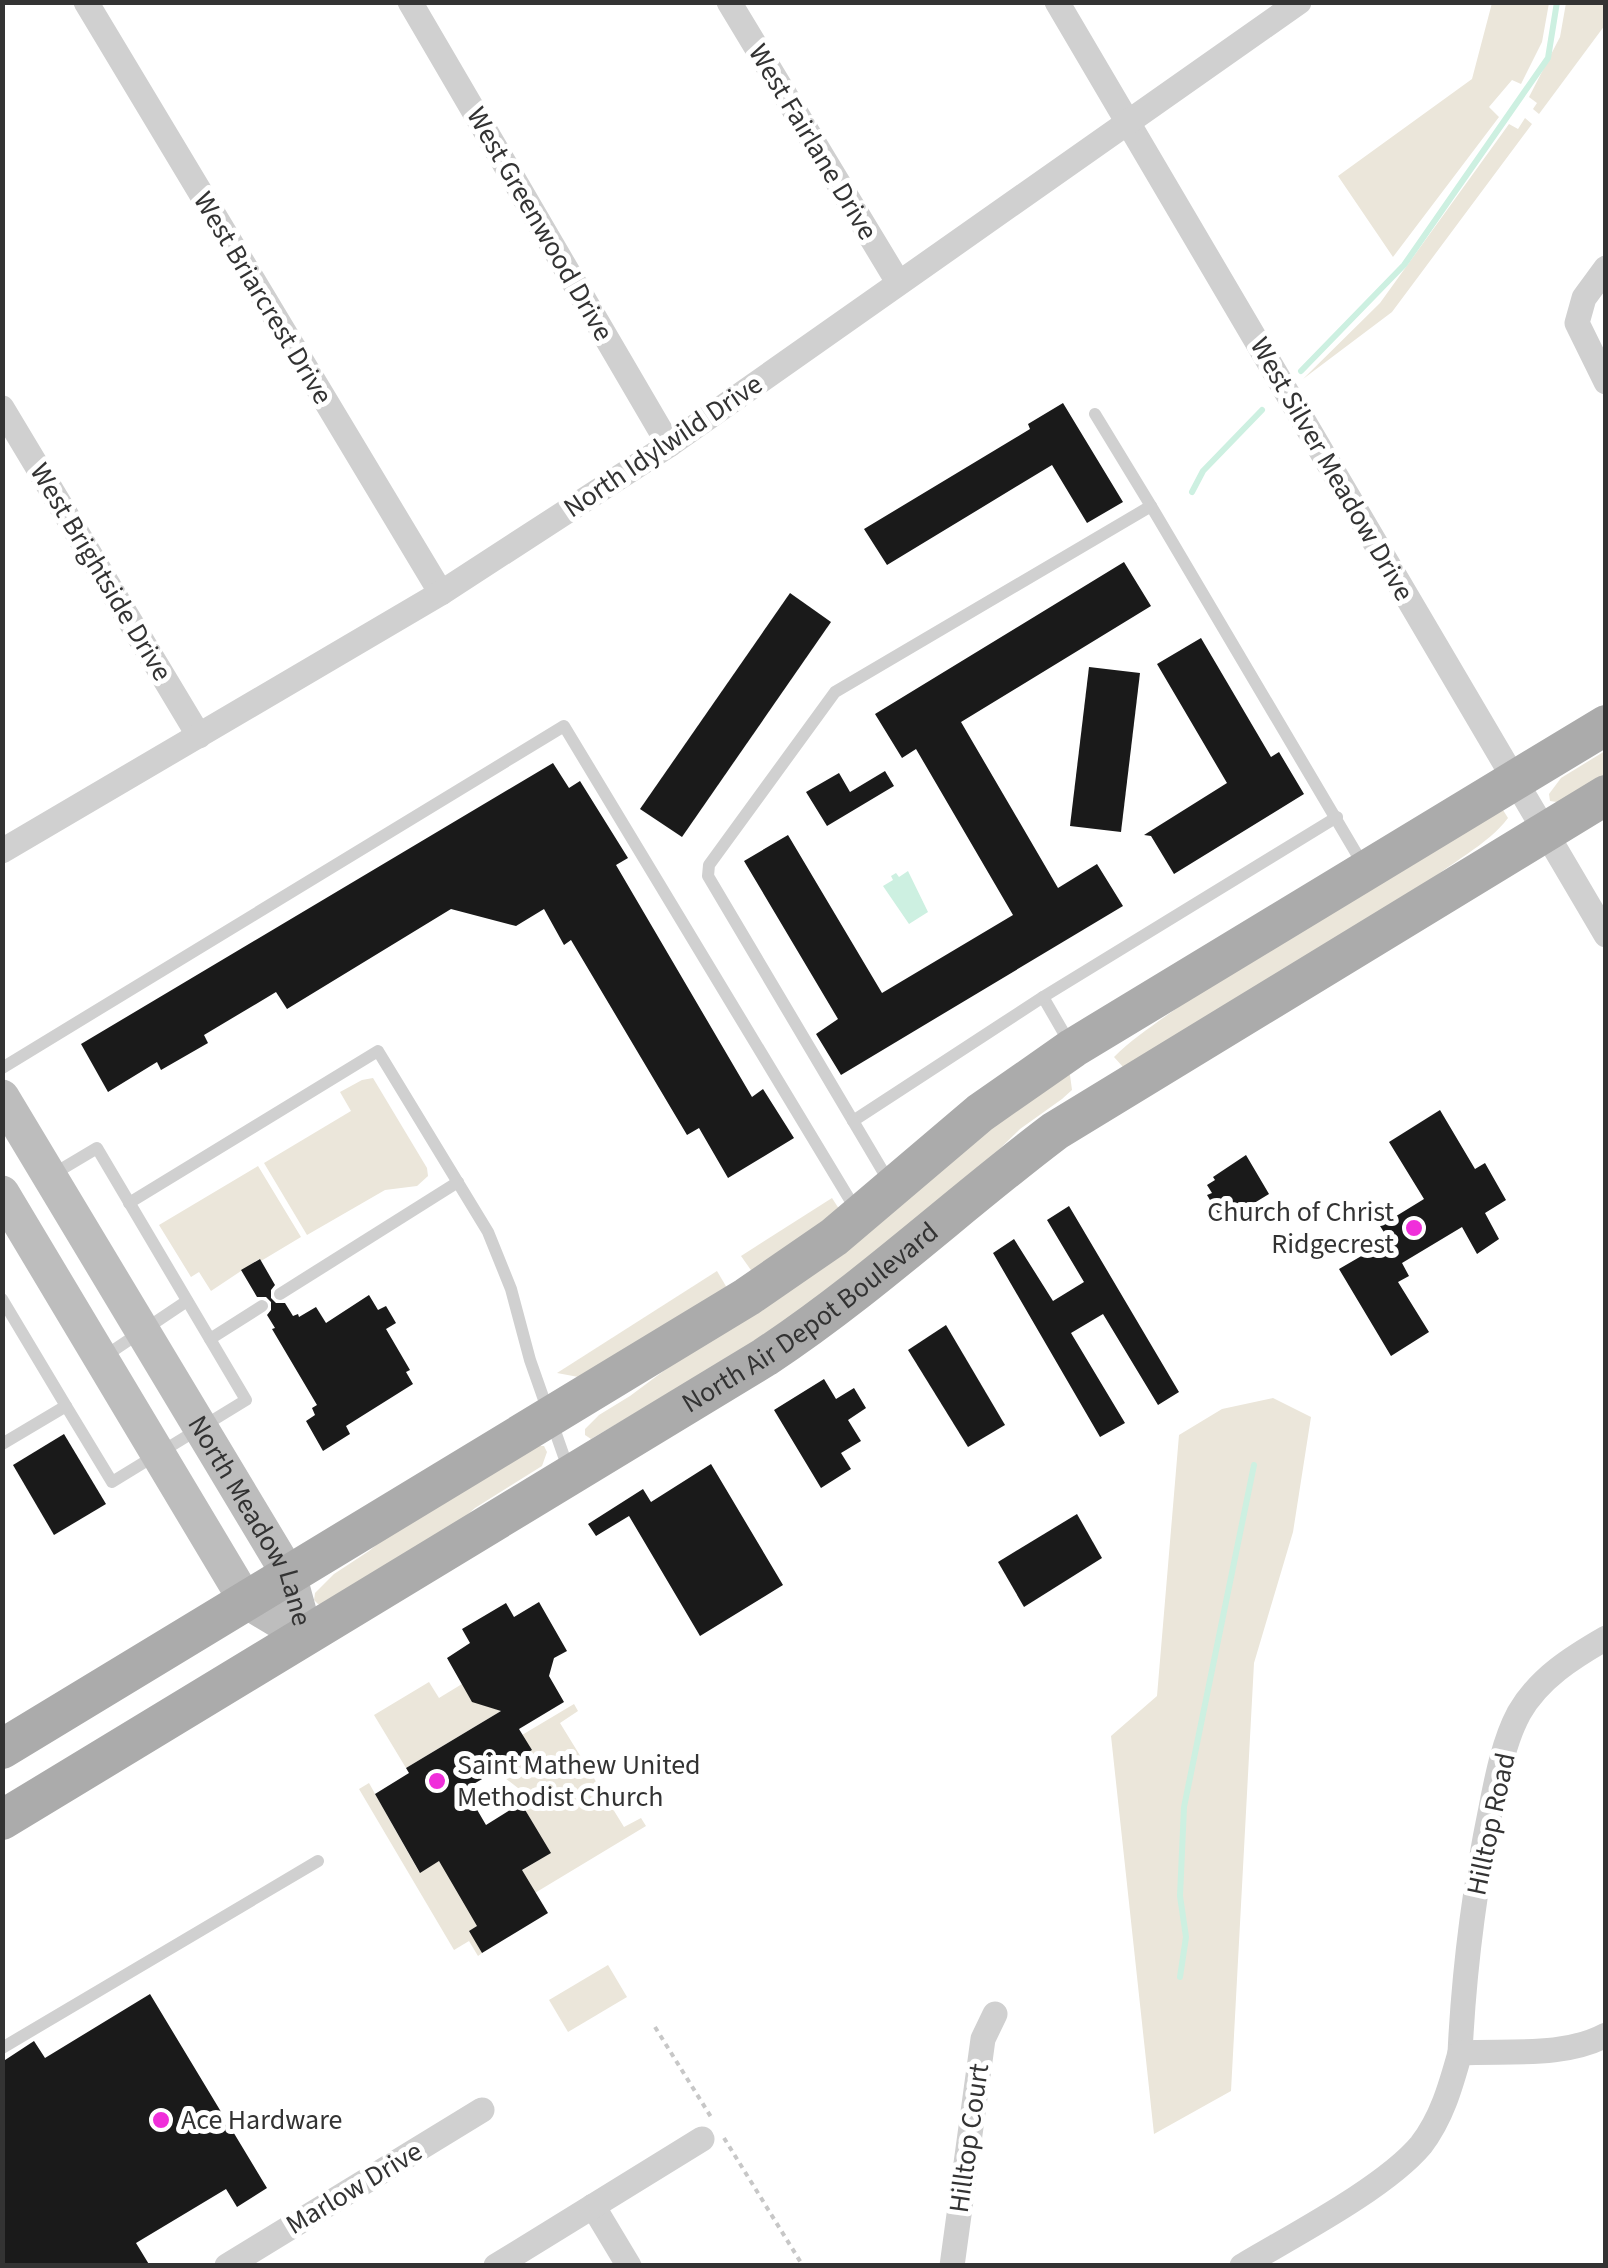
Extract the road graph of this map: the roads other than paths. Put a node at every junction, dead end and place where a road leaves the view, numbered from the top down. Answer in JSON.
{"nodes":[{"id":1,"x":86,"y":2,"type":"edge"},
{"id":2,"x":410,"y":2,"type":"edge"},
{"id":3,"x":729,"y":2,"type":"edge"},
{"id":4,"x":1057,"y":2,"type":"edge"},
{"id":5,"x":1299,"y":2,"type":"edge"},
{"id":6,"x":1129,"y":123,"type":"junction"},
{"id":7,"x":1606,"y":268,"type":"edge"},
{"id":8,"x":898,"y":282,"type":"junction"},
{"id":9,"x":1606,"y":382,"type":"edge"},
{"id":10,"x":2,"y":408,"type":"edge"},
{"id":11,"x":1095,"y":414,"type":"dead end"},
{"id":12,"x":670,"y":445,"type":"junction"},
{"id":13,"x":1150,"y":506,"type":"junction"},
{"id":14,"x":441,"y":594,"type":"junction"},
{"id":15,"x":1606,"y":725,"type":"edge"},
{"id":16,"x":200,"y":736,"type":"junction"},
{"id":17,"x":1514,"y":780,"type":"junction"},
{"id":18,"x":1606,"y":796,"type":"edge"},
{"id":19,"x":1337,"y":817,"type":"junction"},
{"id":20,"x":1545,"y":832,"type":"junction"},
{"id":21,"x":2,"y":851,"type":"edge"},
{"id":22,"x":1367,"y":870,"type":"junction"},
{"id":23,"x":1606,"y":935,"type":"edge"},
{"id":24,"x":1044,"y":998,"type":"junction"},
{"id":25,"x":1073,"y":1048,"type":"junction"},
{"id":26,"x":2,"y":1068,"type":"edge"},
{"id":27,"x":2,"y":1097,"type":"edge"},
{"id":28,"x":1103,"y":1099,"type":"junction"},
{"id":29,"x":853,"y":1121,"type":"junction"},
{"id":30,"x":2,"y":1152,"type":"edge"},
{"id":31,"x":47,"y":1172,"type":"junction"},
{"id":32,"x":458,"y":1182,"type":"junction"},
{"id":33,"x":892,"y":1187,"type":"junction"},
{"id":34,"x":3,"y":1194,"type":"edge"},
{"id":35,"x":129,"y":1203,"type":"junction"},
{"id":36,"x":860,"y":1216,"type":"junction"},
{"id":37,"x":280,"y":1294,"type":"dead end"},
{"id":38,"x":2,"y":1299,"type":"edge"},
{"id":39,"x":188,"y":1301,"type":"junction"},
{"id":40,"x":262,"y":1306,"type":"dead end"},
{"id":41,"x":143,"y":1331,"type":"junction"},
{"id":42,"x":210,"y":1339,"type":"junction"},
{"id":43,"x":101,"y":1358,"type":"junction"},
{"id":44,"x":66,"y":1406,"type":"junction"},
{"id":45,"x":549,"y":1418,"type":"junction"},
{"id":46,"x":202,"y":1430,"type":"junction"},
{"id":47,"x":2,"y":1444,"type":"edge"},
{"id":48,"x":158,"y":1455,"type":"junction"},
{"id":49,"x":571,"y":1475,"type":"junction"},
{"id":50,"x":289,"y":1575,"type":"junction"},
{"id":51,"x":246,"y":1601,"type":"junction"},
{"id":52,"x":306,"y":1636,"type":"junction"},
{"id":53,"x":1606,"y":1638,"type":"edge"},
{"id":54,"x":2,"y":1749,"type":"edge"},
{"id":55,"x":2,"y":1820,"type":"edge"},
{"id":56,"x":318,"y":1861,"type":"dead end"},
{"id":57,"x":994,"y":2014,"type":"dead end"},
{"id":58,"x":1606,"y":2035,"type":"edge"},
{"id":59,"x":2,"y":2048,"type":"edge"},
{"id":60,"x":1460,"y":2053,"type":"junction"},
{"id":61,"x":482,"y":2110,"type":"dead end"},
{"id":62,"x":714,"y":2133,"type":"road end"},
{"id":63,"x":593,"y":2206,"type":"junction"},
{"id":64,"x":227,"y":2266,"type":"edge"},
{"id":65,"x":496,"y":2266,"type":"edge"},
{"id":66,"x":629,"y":2266,"type":"edge"},
{"id":67,"x":952,"y":2266,"type":"edge"},
{"id":68,"x":1242,"y":2266,"type":"edge"}],
"edges":[{"from":1,"to":14,"type":"street","name":"West Briarcrest Drive"},
{"from":2,"to":12,"type":"street","name":"West Greenwood Drive"},
{"from":3,"to":8,"type":"street","name":"West Fairlane Drive"},
{"from":4,"to":6,"type":"street","name":"West Silver Meadow Drive"},
{"from":5,"to":6,"type":"street","name":"North Idylwild Drive"},
{"from":6,"to":8,"type":"street","name":"North Idylwild Drive"},
{"from":6,"to":17,"type":"street","name":"West Silver Meadow Drive"},
{"from":7,"to":9,"type":"street"},
{"from":8,"to":12,"type":"street","name":"North Idylwild Drive"},
{"from":10,"to":16,"type":"street","name":"West Brightside Drive"},
{"from":11,"to":13,"type":"lane"},
{"from":12,"to":14,"type":"street","name":"North Idylwild Drive"},
{"from":13,"to":19,"type":"lane"},
{"from":13,"to":29,"type":"lane"},
{"from":14,"to":16,"type":"street","name":"North Idylwild Drive"},
{"from":15,"to":17,"type":"main road","name":"North Air Depot Boulevard"},
{"from":16,"to":21,"type":"street","name":"North Idylwild Drive"},
{"from":17,"to":20,"type":"street","name":"West Silver Meadow Drive"},
{"from":17,"to":22,"type":"main road","name":"North Air Depot Boulevard"},
{"from":18,"to":20,"type":"main road","name":"North Air Depot Boulevard"},
{"from":19,"to":22,"type":"lane"},
{"from":19,"to":24,"type":"lane"},
{"from":20,"to":23,"type":"street","name":"West Silver Meadow Drive"},
{"from":20,"to":28,"type":"main road","name":"North Air Depot Boulevard"},
{"from":22,"to":25,"type":"main road","name":"North Air Depot Boulevard"},
{"from":24,"to":25,"type":"lane"},
{"from":24,"to":29,"type":"lane"},
{"from":25,"to":28,"type":"main road"},
{"from":25,"to":33,"type":"main road","name":"North Air Depot Boulevard"},
{"from":26,"to":36,"type":"lane"},
{"from":27,"to":31,"type":"street","name":"North Meadow Lane"},
{"from":28,"to":49,"type":"main road","name":"North Air Depot Boulevard"},
{"from":29,"to":33,"type":"lane"},
{"from":30,"to":31,"type":"street"},
{"from":31,"to":35,"type":"lane"},
{"from":31,"to":41,"type":"street","name":"North Meadow Lane"},
{"from":32,"to":35,"type":"lane"},
{"from":32,"to":37,"type":"lane"},
{"from":32,"to":45,"type":"lane"},
{"from":33,"to":36,"type":"main road","name":"North Air Depot Boulevard"},
{"from":34,"to":43,"type":"street","name":"North Meadow Lane"},
{"from":35,"to":39,"type":"lane"},
{"from":36,"to":45,"type":"main road","name":"North Air Depot Boulevard"},
{"from":38,"to":44,"type":"lane"},
{"from":39,"to":41,"type":"lane"},
{"from":39,"to":42,"type":"lane"},
{"from":40,"to":42,"type":"lane"},
{"from":41,"to":43,"type":"lane"},
{"from":41,"to":46,"type":"street","name":"North Meadow Lane"},
{"from":42,"to":46,"type":"lane"},
{"from":43,"to":48,"type":"street","name":"North Meadow Lane"},
{"from":44,"to":47,"type":"lane"},
{"from":44,"to":48,"type":"lane"},
{"from":45,"to":49,"type":"lane"},
{"from":45,"to":50,"type":"main road","name":"North Air Depot Boulevard"},
{"from":46,"to":48,"type":"lane"},
{"from":46,"to":50,"type":"street","name":"North Meadow Lane"},
{"from":48,"to":51,"type":"street","name":"North Meadow Lane"},
{"from":49,"to":52,"type":"main road","name":"North Air Depot Boulevard"},
{"from":50,"to":51,"type":"main road","name":"North Air Depot Boulevard"},
{"from":50,"to":52,"type":"street","name":"North Meadow Lane"},
{"from":51,"to":52,"type":"street","name":"North Meadow Lane"},
{"from":51,"to":54,"type":"main road","name":"North Air Depot Boulevard"},
{"from":52,"to":55,"type":"main road","name":"North Air Depot Boulevard"},
{"from":53,"to":60,"type":"street","name":"Hilltop Road"},
{"from":56,"to":59,"type":"lane"},
{"from":57,"to":67,"type":"street","name":"Hilltop Court"},
{"from":58,"to":60,"type":"street"},
{"from":60,"to":68,"type":"street","name":"Hilltop Road"},
{"from":61,"to":64,"type":"street","name":"Marlow Drive"},
{"from":62,"to":63,"type":"street"},
{"from":63,"to":65,"type":"street"},
{"from":63,"to":66,"type":"street"}]}
